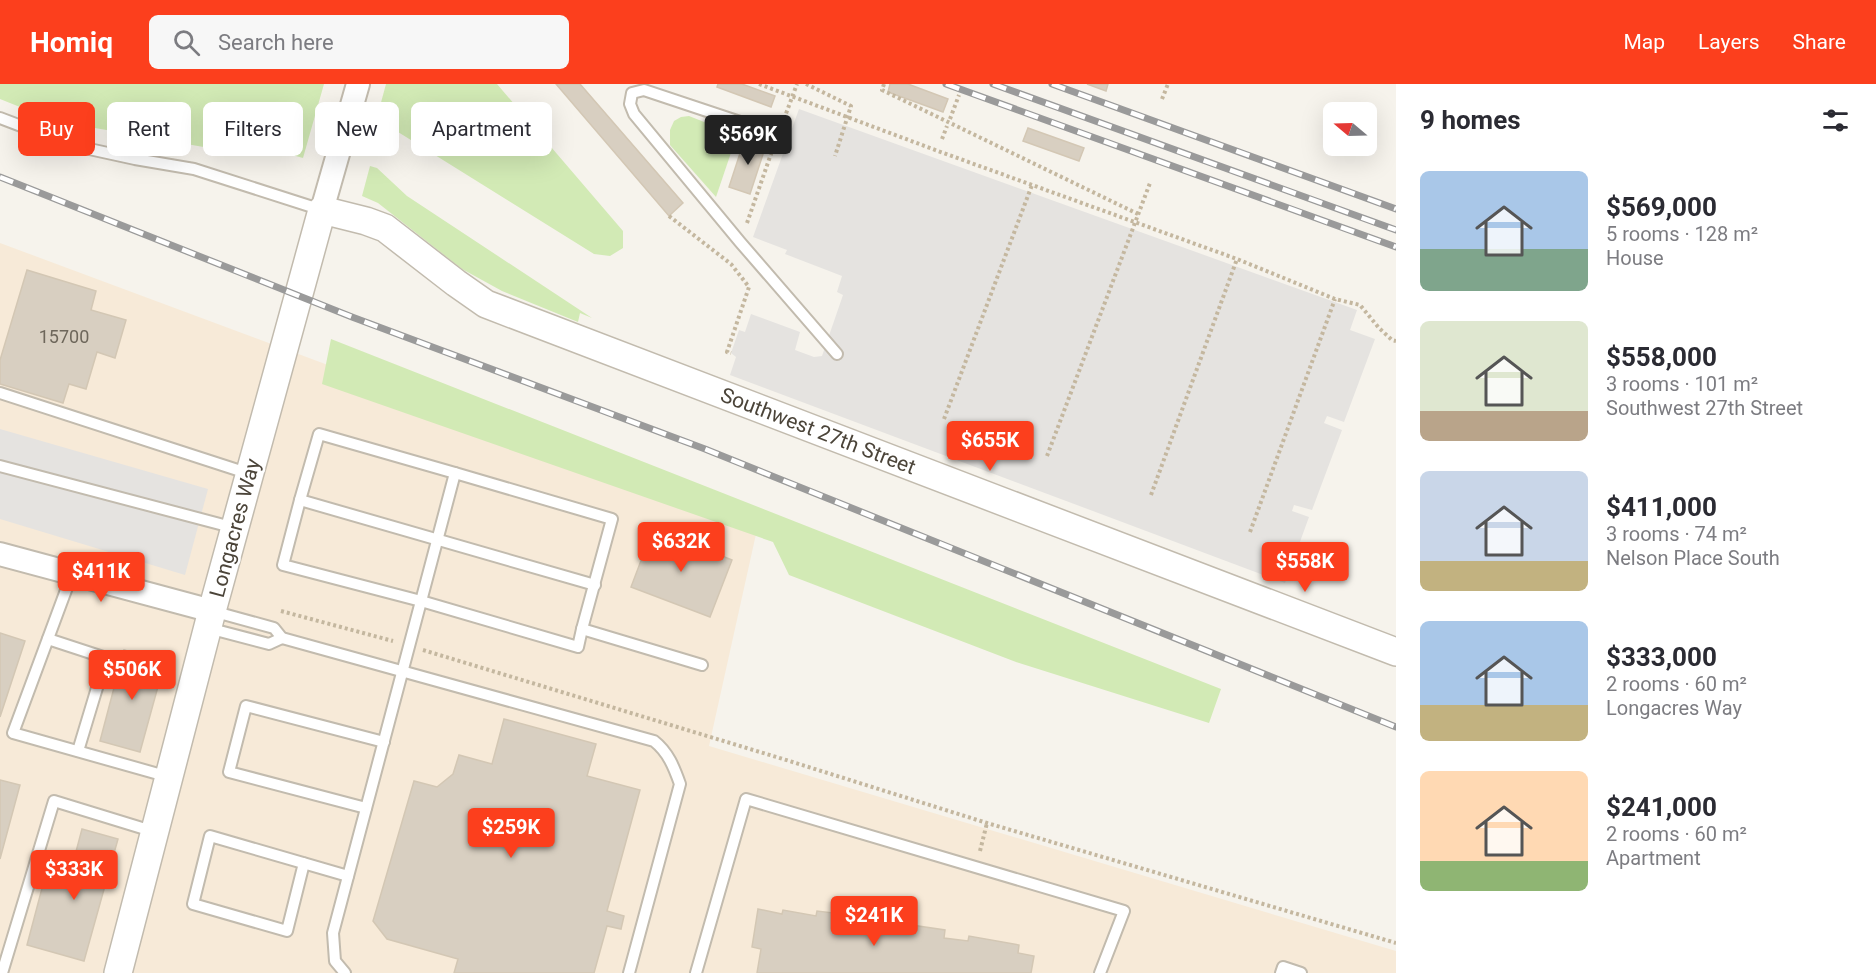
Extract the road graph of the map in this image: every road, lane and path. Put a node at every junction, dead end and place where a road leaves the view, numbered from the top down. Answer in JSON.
{"nodes":[{"id":1,"x":358,"y":84,"type":"edge"},
{"id":2,"x":759,"y":84,"type":"edge"},
{"id":3,"x":797,"y":84,"type":"edge"},
{"id":4,"x":806,"y":84,"type":"edge"},
{"id":5,"x":884,"y":84,"type":"edge"},
{"id":6,"x":1167,"y":84,"type":"edge"},
{"id":7,"x":959,"y":95,"type":"dead end"},
{"id":8,"x":793,"y":96,"type":"junction"},
{"id":9,"x":1162,"y":99,"type":"dead end"},
{"id":10,"x":848,"y":117,"type":"junction"},
{"id":11,"x":0,"y":118,"type":"edge"},
{"id":12,"x":784,"y":119,"type":"dead end"},
{"id":13,"x":950,"y":119,"type":"dead end"},
{"id":14,"x":947,"y":126,"type":"dead end"},
{"id":15,"x":779,"y":135,"type":"dead end"},
{"id":16,"x":942,"y":139,"type":"dead end"},
{"id":17,"x":773,"y":150,"type":"dead end"},
{"id":18,"x":835,"y":156,"type":"dead end"},
{"id":19,"x":1150,"y":183,"type":"dead end"},
{"id":20,"x":1032,"y":184,"type":"junction"},
{"id":21,"x":322,"y":210,"type":"junction"},
{"id":22,"x":1138,"y":214,"type":"junction"},
{"id":23,"x":669,"y":216,"type":"dead end"},
{"id":24,"x":1134,"y":222,"type":"junction"},
{"id":25,"x":746,"y":226,"type":"dead end"},
{"id":26,"x":1237,"y":259,"type":"junction"},
{"id":27,"x":1335,"y":299,"type":"junction"},
{"id":28,"x":1396,"y":341,"type":"edge"},
{"id":29,"x":731,"y":353,"type":"dead end"},
{"id":30,"x":837,"y":354,"type":"dead end"},
{"id":31,"x":0,"y":393,"type":"edge"},
{"id":32,"x":944,"y":419,"type":"dead end"},
{"id":33,"x":1047,"y":456,"type":"dead end"},
{"id":34,"x":0,"y":466,"type":"edge"},
{"id":35,"x":455,"y":473,"type":"junction"},
{"id":36,"x":250,"y":474,"type":"junction"},
{"id":37,"x":1151,"y":495,"type":"dead end"},
{"id":38,"x":300,"y":500,"type":"junction"},
{"id":39,"x":236,"y":528,"type":"junction"},
{"id":40,"x":1250,"y":532,"type":"dead end"},
{"id":41,"x":437,"y":540,"type":"junction"},
{"id":42,"x":0,"y":554,"type":"edge"},
{"id":43,"x":72,"y":574,"type":"junction"},
{"id":44,"x":595,"y":585,"type":"junction"},
{"id":45,"x":421,"y":601,"type":"junction"},
{"id":46,"x":274,"y":609,"type":"dead end"},
{"id":47,"x":210,"y":620,"type":"junction"},
{"id":48,"x":582,"y":629,"type":"junction"},
{"id":49,"x":282,"y":638,"type":"junction"},
{"id":50,"x":48,"y":639,"type":"junction"},
{"id":51,"x":409,"y":646,"type":"junction"},
{"id":52,"x":1396,"y":652,"type":"edge"},
{"id":53,"x":702,"y":664,"type":"dead end"},
{"id":54,"x":401,"y":671,"type":"junction"},
{"id":55,"x":384,"y":742,"type":"junction"},
{"id":56,"x":78,"y":751,"type":"junction"},
{"id":57,"x":170,"y":777,"type":"junction"},
{"id":58,"x":366,"y":808,"type":"junction"},
{"id":59,"x":987,"y":823,"type":"junction"},
{"id":60,"x":155,"y":832,"type":"junction"},
{"id":61,"x":979,"y":854,"type":"dead end"},
{"id":62,"x":304,"y":863,"type":"junction"},
{"id":63,"x":348,"y":876,"type":"junction"},
{"id":64,"x":1396,"y":943,"type":"edge"},
{"id":65,"x":2,"y":973,"type":"edge"},
{"id":66,"x":118,"y":973,"type":"edge"},
{"id":67,"x":345,"y":973,"type":"edge"},
{"id":68,"x":629,"y":973,"type":"edge"},
{"id":69,"x":696,"y":973,"type":"edge"},
{"id":70,"x":1100,"y":973,"type":"edge"},
{"id":71,"x":1281,"y":973,"type":"edge"},
{"id":72,"x":1300,"y":973,"type":"edge"}],
"edges":[{"from":1,"to":21,"type":"street","name":"Longacres Way"},
{"from":2,"to":8,"type":"path"},
{"from":3,"to":8,"type":"path"},
{"from":4,"to":10,"type":"path"},
{"from":5,"to":22,"type":"path"},
{"from":6,"to":9,"type":"path"},
{"from":7,"to":13,"type":"path"},
{"from":8,"to":10,"type":"path"},
{"from":8,"to":12,"type":"path"},
{"from":10,"to":18,"type":"path"},
{"from":10,"to":20,"type":"path"},
{"from":11,"to":21,"type":"lane"},
{"from":14,"to":16,"type":"path"},
{"from":15,"to":30,"type":"lane"},
{"from":17,"to":25,"type":"path"},
{"from":19,"to":22,"type":"path"},
{"from":20,"to":24,"type":"path"},
{"from":20,"to":32,"type":"path"},
{"from":21,"to":36,"type":"street","name":"Longacres Way"},
{"from":21,"to":52,"type":"street","name":"Southwest 27th Street"},
{"from":22,"to":24,"type":"path"},
{"from":23,"to":29,"type":"path"},
{"from":24,"to":26,"type":"path"},
{"from":24,"to":33,"type":"path"},
{"from":26,"to":27,"type":"path"},
{"from":26,"to":37,"type":"path"},
{"from":27,"to":28,"type":"path"},
{"from":27,"to":40,"type":"path"},
{"from":31,"to":36,"type":"lane"},
{"from":34,"to":39,"type":"lane"},
{"from":35,"to":38,"type":"lane"},
{"from":35,"to":41,"type":"lane"},
{"from":35,"to":44,"type":"lane"},
{"from":36,"to":39,"type":"street","name":"Longacres Way"},
{"from":38,"to":41,"type":"lane"},
{"from":38,"to":45,"type":"lane"},
{"from":39,"to":47,"type":"street","name":"Longacres Way"},
{"from":41,"to":44,"type":"lane"},
{"from":41,"to":45,"type":"lane"},
{"from":42,"to":43,"type":"street"},
{"from":43,"to":47,"type":"street"},
{"from":43,"to":50,"type":"lane"},
{"from":44,"to":48,"type":"lane"},
{"from":45,"to":48,"type":"lane"},
{"from":45,"to":51,"type":"lane"},
{"from":46,"to":51,"type":"path"},
{"from":47,"to":49,"type":"lane"},
{"from":47,"to":49,"type":"lane"},
{"from":47,"to":57,"type":"street","name":"Longacres Way"},
{"from":48,"to":53,"type":"lane"},
{"from":49,"to":54,"type":"lane"},
{"from":50,"to":56,"type":"lane"},
{"from":50,"to":56,"type":"lane"},
{"from":51,"to":54,"type":"lane"},
{"from":51,"to":59,"type":"path"},
{"from":54,"to":55,"type":"lane"},
{"from":54,"to":68,"type":"lane"},
{"from":55,"to":58,"type":"lane"},
{"from":55,"to":58,"type":"lane"},
{"from":56,"to":57,"type":"lane"},
{"from":57,"to":60,"type":"street","name":"Longacres Way"},
{"from":58,"to":63,"type":"lane"},
{"from":59,"to":61,"type":"path"},
{"from":59,"to":64,"type":"path"},
{"from":60,"to":65,"type":"lane"},
{"from":60,"to":66,"type":"street","name":"Longacres Way"},
{"from":62,"to":62,"type":"lane"},
{"from":62,"to":63,"type":"lane"},
{"from":63,"to":67,"type":"lane"},
{"from":69,"to":70,"type":"lane"},
{"from":71,"to":72,"type":"lane"}]}
